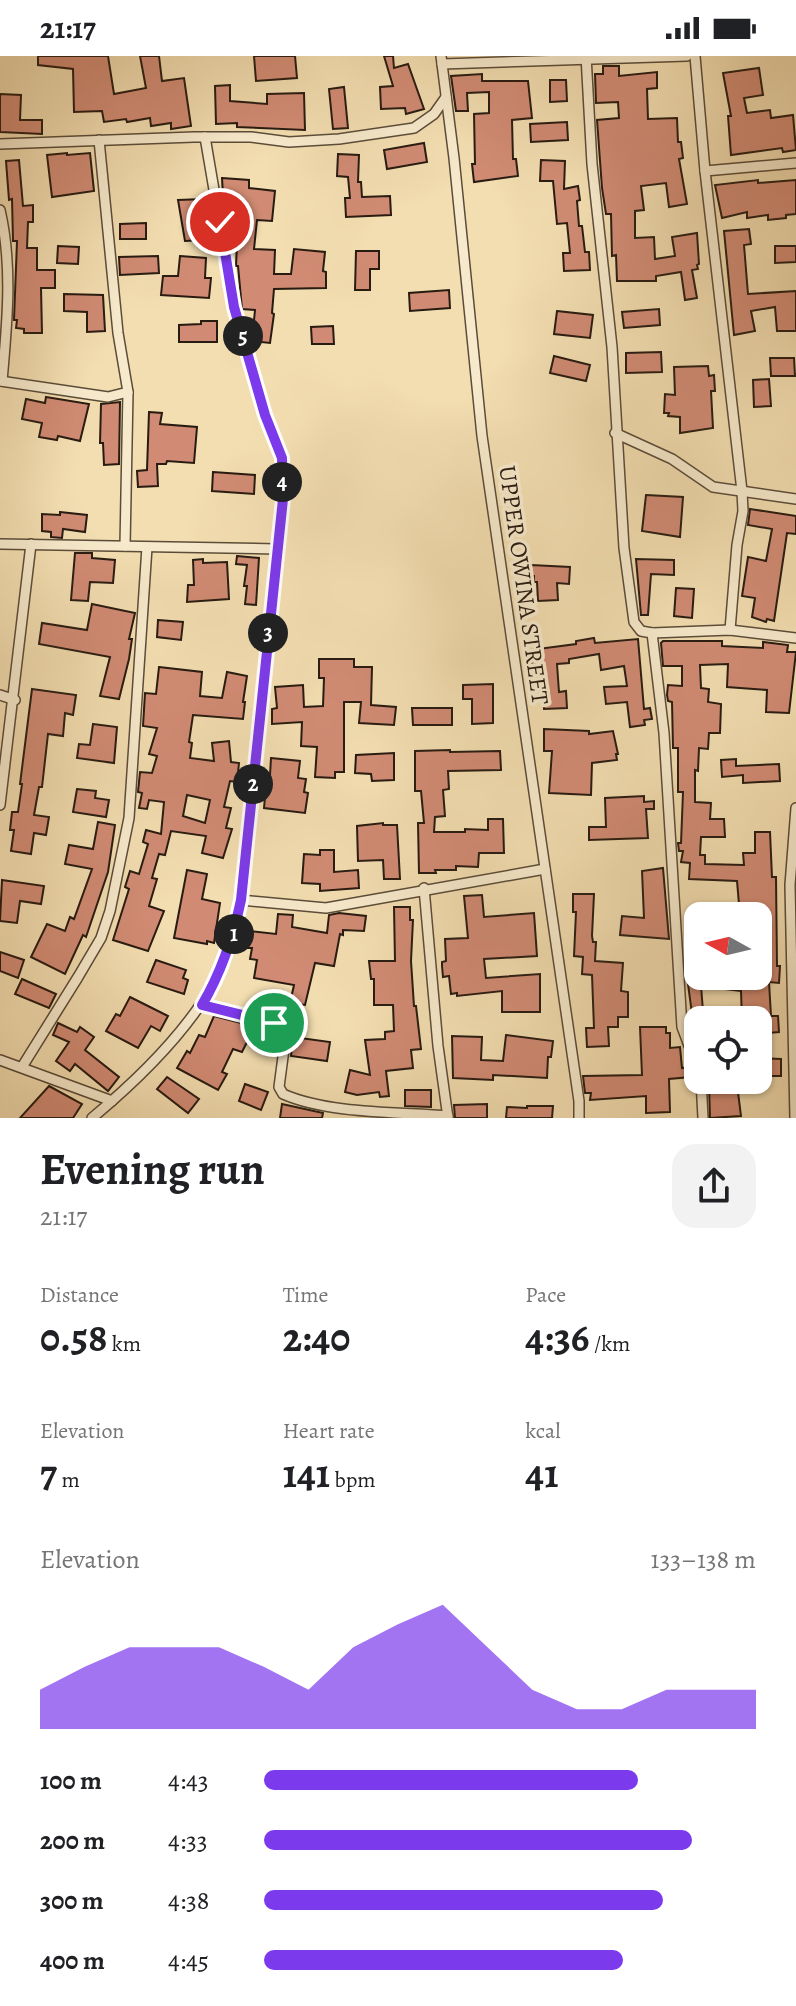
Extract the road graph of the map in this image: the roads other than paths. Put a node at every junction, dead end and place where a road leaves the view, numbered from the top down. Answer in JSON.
{"nodes":[{"id":1,"x":687,"y":56,"type":"edge"},
{"id":2,"x":695,"y":56,"type":"edge"},
{"id":3,"x":586,"y":58,"type":"edge"},
{"id":4,"x":442,"y":60,"type":"edge"},
{"id":5,"x":446,"y":97,"type":"junction"},
{"id":6,"x":205,"y":137,"type":"junction"},
{"id":7,"x":99,"y":140,"type":"junction"},
{"id":8,"x":0,"y":144,"type":"edge"},
{"id":9,"x":796,"y":163,"type":"edge"},
{"id":10,"x":705,"y":171,"type":"junction"},
{"id":11,"x":0,"y":210,"type":"edge"},
{"id":12,"x":1,"y":381,"type":"edge"},
{"id":13,"x":128,"y":392,"type":"junction"},
{"id":14,"x":615,"y":433,"type":"junction"},
{"id":15,"x":742,"y":491,"type":"junction"},
{"id":16,"x":796,"y":499,"type":"edge"},
{"id":17,"x":0,"y":544,"type":"edge"},
{"id":18,"x":31,"y":544,"type":"junction"},
{"id":19,"x":125,"y":546,"type":"junction"},
{"id":20,"x":147,"y":547,"type":"junction"},
{"id":21,"x":277,"y":549,"type":"junction"},
{"id":22,"x":730,"y":630,"type":"junction"},
{"id":23,"x":652,"y":633,"type":"junction"},
{"id":24,"x":796,"y":638,"type":"edge"},
{"id":25,"x":0,"y":695,"type":"edge"},
{"id":26,"x":15,"y":700,"type":"junction"},
{"id":27,"x":0,"y":805,"type":"edge"},
{"id":28,"x":796,"y":808,"type":"edge"},
{"id":29,"x":545,"y":869,"type":"junction"},
{"id":30,"x":793,"y":886,"type":"edge"},
{"id":31,"x":424,"y":888,"type":"junction"},
{"id":32,"x":241,"y":900,"type":"junction"},
{"id":33,"x":202,"y":1005,"type":"junction"},
{"id":34,"x":684,"y":1032,"type":"edge"},
{"id":35,"x":0,"y":1060,"type":"edge"},
{"id":36,"x":22,"y":1067,"type":"junction"},
{"id":37,"x":702,"y":1094,"type":"edge"},
{"id":38,"x":112,"y":1101,"type":"junction"},
{"id":39,"x":354,"y":1114,"type":"edge"},
{"id":40,"x":448,"y":1117,"type":"edge"},
{"id":41,"x":92,"y":1118,"type":"edge"},
{"id":42,"x":579,"y":1118,"type":"edge"},
{"id":43,"x":703,"y":1118,"type":"edge"},
{"id":44,"x":795,"y":1118,"type":"edge"}],
"edges":[{"from":1,"to":3,"type":"street"},
{"from":2,"to":10,"type":"street"},
{"from":3,"to":4,"type":"street"},
{"from":3,"to":14,"type":"street"},
{"from":4,"to":5,"type":"street","name":"UPPER OWINA STREET"},
{"from":5,"to":6,"type":"street"},
{"from":5,"to":29,"type":"street","name":"UPPER OWINA STREET"},
{"from":6,"to":7,"type":"street"},
{"from":6,"to":21,"type":"street"},
{"from":7,"to":8,"type":"street"},
{"from":7,"to":13,"type":"street"},
{"from":9,"to":10,"type":"street"},
{"from":10,"to":15,"type":"street"},
{"from":11,"to":12,"type":"street"},
{"from":12,"to":13,"type":"street"},
{"from":13,"to":19,"type":"street"},
{"from":14,"to":15,"type":"street"},
{"from":14,"to":23,"type":"street"},
{"from":15,"to":16,"type":"street"},
{"from":15,"to":22,"type":"street"},
{"from":17,"to":18,"type":"street"},
{"from":18,"to":19,"type":"street"},
{"from":18,"to":26,"type":"street"},
{"from":19,"to":20,"type":"street"},
{"from":20,"to":21,"type":"street"},
{"from":20,"to":36,"type":"street"},
{"from":21,"to":32,"type":"street"},
{"from":22,"to":23,"type":"street"},
{"from":22,"to":24,"type":"street"},
{"from":23,"to":34,"type":"street"},
{"from":25,"to":26,"type":"street"},
{"from":26,"to":27,"type":"street"},
{"from":28,"to":30,"type":"street"},
{"from":29,"to":31,"type":"street"},
{"from":29,"to":42,"type":"street","name":"UPPER OWINA STREET"},
{"from":30,"to":44,"type":"street"},
{"from":31,"to":32,"type":"street"},
{"from":31,"to":40,"type":"street"},
{"from":32,"to":33,"type":"street"},
{"from":33,"to":38,"type":"street"},
{"from":33,"to":39,"type":"street"},
{"from":35,"to":36,"type":"street"},
{"from":36,"to":38,"type":"street"},
{"from":37,"to":43,"type":"street"},
{"from":38,"to":41,"type":"street"},
{"from":39,"to":40,"type":"street"}]}
